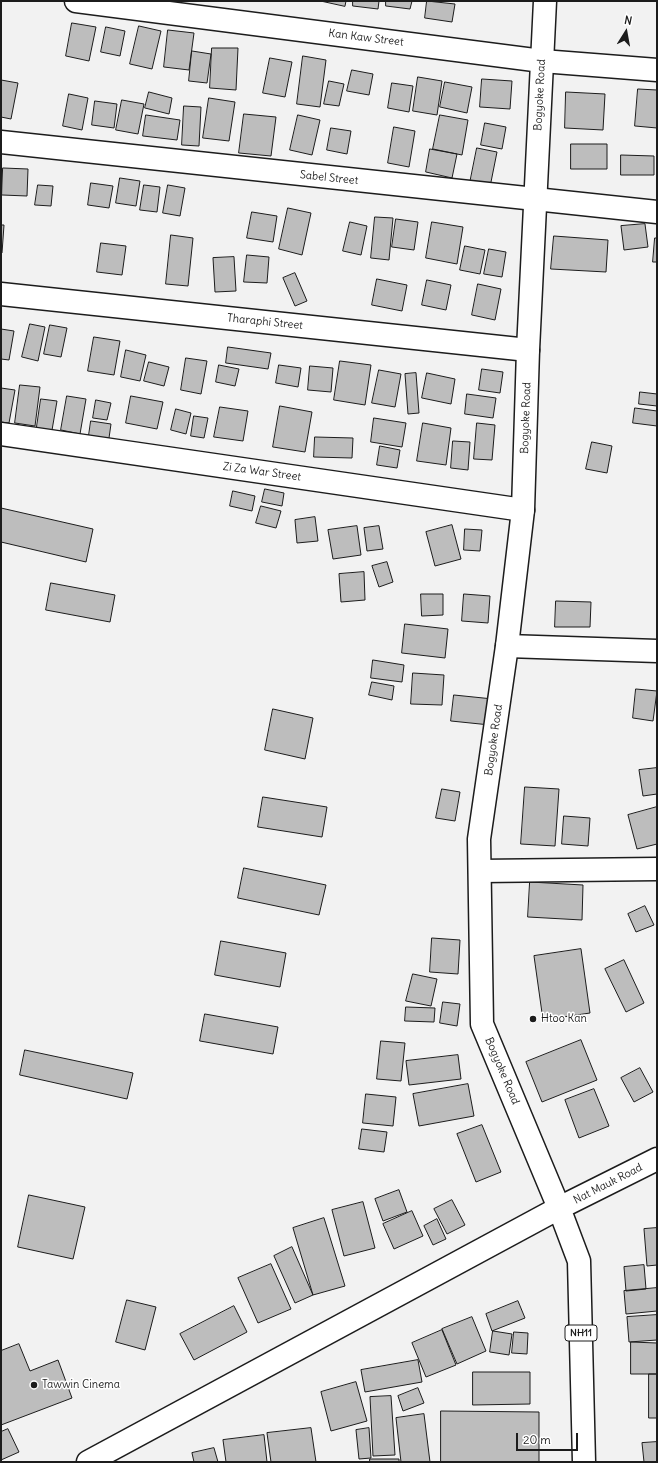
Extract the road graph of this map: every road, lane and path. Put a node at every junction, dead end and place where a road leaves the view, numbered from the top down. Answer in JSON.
{"nodes":[{"id":1,"x":76,"y":1,"type":"edge"},
{"id":2,"x":545,"y":1,"type":"edge"},
{"id":3,"x":542,"y":61,"type":"junction"},
{"id":4,"x":657,"y":70,"type":"edge"},
{"id":5,"x":1,"y":142,"type":"edge"},
{"id":6,"x":535,"y":200,"type":"junction"},
{"id":7,"x":657,"y":212,"type":"edge"},
{"id":8,"x":1,"y":294,"type":"edge"},
{"id":9,"x":528,"y":350,"type":"junction"},
{"id":10,"x":1,"y":434,"type":"edge"},
{"id":11,"x":523,"y":510,"type":"junction"},
{"id":12,"x":508,"y":646,"type":"junction"},
{"id":13,"x":657,"y":652,"type":"edge"},
{"id":14,"x":657,"y":869,"type":"edge"},
{"id":15,"x":480,"y":871,"type":"junction"},
{"id":16,"x":657,"y":1159,"type":"edge"},
{"id":17,"x":559,"y":1208,"type":"junction"},
{"id":18,"x":88,"y":1462,"type":"edge"},
{"id":19,"x":584,"y":1462,"type":"edge"}],
"edges":[{"from":1,"to":3,"type":"main road","name":"Kan Kaw Street"},
{"from":2,"to":3,"type":"main road","name":"Bogyoke Road"},
{"from":3,"to":4,"type":"main road","name":"Kan Kaw Street"},
{"from":3,"to":6,"type":"main road","name":"Bogyoke Road"},
{"from":5,"to":6,"type":"main road","name":"Sabel Street"},
{"from":6,"to":7,"type":"main road","name":"Sabel Street"},
{"from":6,"to":9,"type":"main road","name":"Bogyoke Road"},
{"from":8,"to":9,"type":"main road","name":"Tharaphi Street"},
{"from":9,"to":11,"type":"main road","name":"Bogyoke Road"},
{"from":10,"to":11,"type":"main road","name":"Zi Za War Street"},
{"from":11,"to":12,"type":"main road","name":"Bogyoke Road"},
{"from":12,"to":13,"type":"main road"},
{"from":12,"to":15,"type":"main road","name":"Bogyoke Road"},
{"from":14,"to":15,"type":"main road"},
{"from":15,"to":17,"type":"main road","name":"Bogyoke Road"},
{"from":16,"to":17,"type":"main road","name":"Nat Mauk Road"},
{"from":17,"to":18,"type":"main road","name":"Nat Mauk Road"},
{"from":17,"to":19,"type":"main road","name":"Bogyoke Road","number":"NH11"}]}
